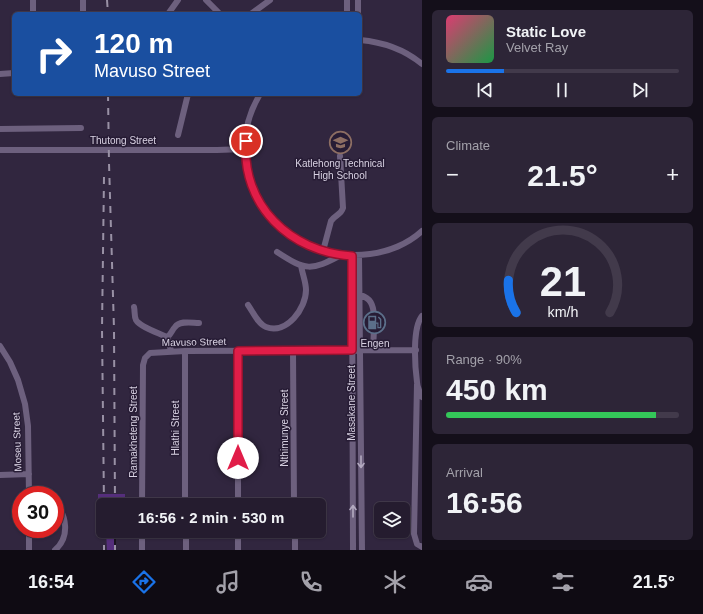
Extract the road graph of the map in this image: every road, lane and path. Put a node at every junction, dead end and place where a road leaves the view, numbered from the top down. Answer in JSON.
{"nodes":[{"id":1,"x":33,"y":0,"type":"edge"},
{"id":2,"x":83,"y":0,"type":"edge"},
{"id":3,"x":178,"y":0,"type":"edge"},
{"id":4,"x":206,"y":0,"type":"edge"},
{"id":5,"x":270,"y":0,"type":"edge"},
{"id":6,"x":347,"y":0,"type":"edge"},
{"id":7,"x":358,"y":0,"type":"edge"},
{"id":8,"x":33,"y":12,"type":"edge"},
{"id":9,"x":83,"y":12,"type":"edge"},
{"id":10,"x":169,"y":12,"type":"edge"},
{"id":11,"x":218,"y":12,"type":"edge"},
{"id":12,"x":254,"y":12,"type":"edge"},
{"id":13,"x":347,"y":12,"type":"edge"},
{"id":14,"x":358,"y":12,"type":"edge"},
{"id":15,"x":362,"y":39,"type":"edge"},
{"id":16,"x":362,"y":40,"type":"edge"},
{"id":17,"x":369,"y":41,"type":"junction"},
{"id":18,"x":422,"y":64,"type":"edge"},
{"id":19,"x":12,"y":73,"type":"edge"},
{"id":20,"x":0,"y":74,"type":"edge"},
{"id":21,"x":188,"y":96,"type":"edge"},
{"id":22,"x":259,"y":96,"type":"edge"},
{"id":23,"x":81,"y":128,"type":"dead end"},
{"id":24,"x":0,"y":129,"type":"edge"},
{"id":25,"x":178,"y":135,"type":"dead end"},
{"id":26,"x":245,"y":149,"type":"junction"},
{"id":27,"x":0,"y":150,"type":"edge"},
{"id":28,"x":340,"y":156,"type":"dead end"},
{"id":29,"x":422,"y":231,"type":"edge"},
{"id":30,"x":323,"y":251,"type":"junction"},
{"id":31,"x":277,"y":252,"type":"dead end"},
{"id":32,"x":341,"y":255,"type":"junction"},
{"id":33,"x":352,"y":256,"type":"junction"},
{"id":34,"x":360,"y":256,"type":"junction"},
{"id":35,"x":300,"y":265,"type":"junction"},
{"id":36,"x":360,"y":295,"type":"junction"},
{"id":37,"x":248,"y":305,"type":"dead end"},
{"id":38,"x":134,"y":307,"type":"dead end"},
{"id":39,"x":374,"y":315,"type":"tunnel mouth"},
{"id":40,"x":422,"y":316,"type":"edge"},
{"id":41,"x":199,"y":323,"type":"dead end"},
{"id":42,"x":374,"y":329,"type":"tunnel mouth"},
{"id":43,"x":166,"y":337,"type":"junction"},
{"id":44,"x":0,"y":346,"type":"edge"},
{"id":45,"x":352,"y":350,"type":"junction"},
{"id":46,"x":360,"y":350,"type":"junction"},
{"id":47,"x":374,"y":350,"type":"junction"},
{"id":48,"x":416,"y":350,"type":"junction"},
{"id":49,"x":171,"y":351,"type":"junction"},
{"id":50,"x":185,"y":351,"type":"junction"},
{"id":51,"x":238,"y":351,"type":"junction"},
{"id":52,"x":293,"y":351,"type":"junction"},
{"id":53,"x":143,"y":360,"type":"joint"},
{"id":54,"x":418,"y":381,"type":"edge"},
{"id":55,"x":422,"y":397,"type":"edge"},
{"id":56,"x":29,"y":474,"type":"junction"},
{"id":57,"x":0,"y":475,"type":"edge"},
{"id":58,"x":29,"y":486,"type":"edge"},
{"id":59,"x":142,"y":498,"type":"edge"},
{"id":60,"x":185,"y":498,"type":"edge"},
{"id":61,"x":238,"y":498,"type":"edge"},
{"id":62,"x":294,"y":498,"type":"edge"},
{"id":63,"x":64,"y":522,"type":"edge"},
{"id":64,"x":29,"y":538,"type":"edge"},
{"id":65,"x":64,"y":538,"type":"edge"},
{"id":66,"x":64,"y":538,"type":"edge"},
{"id":67,"x":142,"y":538,"type":"edge"},
{"id":68,"x":186,"y":538,"type":"edge"},
{"id":69,"x":238,"y":538,"type":"edge"},
{"id":70,"x":294,"y":538,"type":"edge"},
{"id":71,"x":422,"y":548,"type":"edge"},
{"id":72,"x":29,"y":550,"type":"edge"},
{"id":73,"x":55,"y":550,"type":"edge"},
{"id":74,"x":142,"y":550,"type":"edge"},
{"id":75,"x":186,"y":550,"type":"edge"},
{"id":76,"x":238,"y":550,"type":"edge"},
{"id":77,"x":295,"y":550,"type":"edge"},
{"id":78,"x":353,"y":550,"type":"edge"},
{"id":79,"x":362,"y":550,"type":"edge"}],
"edges":[{"from":1,"to":8,"type":"street"},
{"from":2,"to":9,"type":"street"},
{"from":3,"to":10,"type":"street"},
{"from":4,"to":11,"type":"street"},
{"from":5,"to":12,"type":"street"},
{"from":6,"to":13,"type":"street"},
{"from":7,"to":14,"type":"street"},
{"from":15,"to":17,"type":"street"},
{"from":16,"to":17,"type":"street"},
{"from":17,"to":18,"type":"street"},
{"from":19,"to":20,"type":"street"},
{"from":21,"to":25,"type":"street"},
{"from":22,"to":26,"type":"street"},
{"from":23,"to":24,"type":"street"},
{"from":26,"to":27,"type":"street","name":"Thutong Street"},
{"from":26,"to":30,"type":"street"},
{"from":28,"to":30,"type":"street"},
{"from":29,"to":34,"type":"street"},
{"from":30,"to":32,"type":"street"},
{"from":31,"to":35,"type":"street"},
{"from":32,"to":33,"type":"street"},
{"from":32,"to":35,"type":"street"},
{"from":33,"to":34,"type":"street"},
{"from":33,"to":45,"type":"street","name":"Masakane Street"},
{"from":34,"to":36,"type":"street","name":"Masakane Street"},
{"from":35,"to":37,"type":"street"},
{"from":36,"to":39,"type":"street"},
{"from":36,"to":46,"type":"street","name":"Masakane Street"},
{"from":38,"to":43,"type":"street"},
{"from":40,"to":48,"type":"street"},
{"from":41,"to":43,"type":"street"},
{"from":42,"to":47,"type":"street"},
{"from":43,"to":49,"type":"street"},
{"from":44,"to":56,"type":"street","name":"Moseu Street"},
{"from":45,"to":46,"type":"street","name":"Mavuso Street"},
{"from":45,"to":52,"type":"street","name":"Mavuso Street"},
{"from":78,"to":45,"type":"street","name":"Masakane Street","one_way":true},
{"from":46,"to":47,"type":"street","name":"Mavuso Street"},
{"from":46,"to":79,"type":"street","name":"Masakane Street","one_way":true},
{"from":47,"to":48,"type":"street","name":"Mavuso Street"},
{"from":48,"to":54,"type":"street"},
{"from":49,"to":50,"type":"street","name":"Mavuso Street"},
{"from":49,"to":53,"type":"street","name":"Mavuso Street"},
{"from":50,"to":51,"type":"street","name":"Mavuso Street"},
{"from":50,"to":60,"type":"street","name":"Hlathi Street"},
{"from":51,"to":52,"type":"street","name":"Mavuso Street"},
{"from":51,"to":61,"type":"street"},
{"from":52,"to":62,"type":"street","name":"Nthimunye Street"},
{"from":53,"to":59,"type":"street","name":"Ramakheteng Street"},
{"from":54,"to":55,"type":"street"},
{"from":54,"to":71,"type":"street"},
{"from":56,"to":57,"type":"street"},
{"from":56,"to":58,"type":"street","name":"Moseu Street"},
{"from":63,"to":66,"type":"street"},
{"from":64,"to":72,"type":"street"},
{"from":65,"to":73,"type":"street"},
{"from":67,"to":74,"type":"street"},
{"from":68,"to":75,"type":"street"},
{"from":69,"to":76,"type":"street"},
{"from":70,"to":77,"type":"street"}]}
